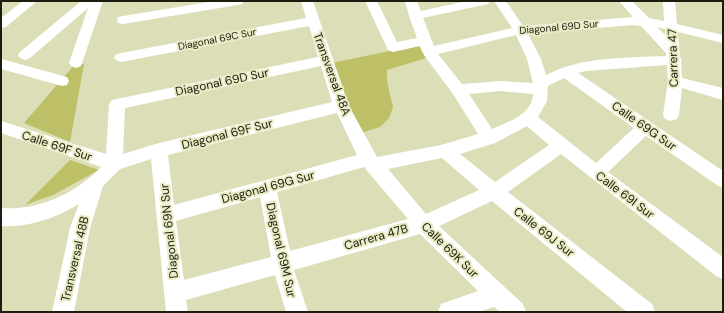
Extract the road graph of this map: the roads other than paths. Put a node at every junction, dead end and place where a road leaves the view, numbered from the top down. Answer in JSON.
{"nodes":[{"id":1,"x":31,"y":1,"type":"edge"},
{"id":2,"x":89,"y":1,"type":"edge"},
{"id":3,"x":97,"y":1,"type":"edge"},
{"id":4,"x":238,"y":1,"type":"edge"},
{"id":5,"x":307,"y":1,"type":"edge"},
{"id":6,"x":371,"y":1,"type":"edge"},
{"id":7,"x":411,"y":1,"type":"edge"},
{"id":8,"x":484,"y":1,"type":"edge"},
{"id":9,"x":500,"y":1,"type":"edge"},
{"id":10,"x":625,"y":1,"type":"edge"},
{"id":11,"x":669,"y":1,"type":"edge"},
{"id":12,"x":193,"y":5,"type":"edge"},
{"id":13,"x":7,"y":13,"type":"edge"},
{"id":14,"x":415,"y":16,"type":"junction"},
{"id":15,"x":123,"y":20,"type":"dead end"},
{"id":16,"x":643,"y":20,"type":"junction"},
{"id":17,"x":313,"y":21,"type":"junction"},
{"id":18,"x":1,"y":24,"type":"edge"},
{"id":19,"x":671,"y":26,"type":"junction"},
{"id":20,"x":520,"y":30,"type":"junction"},
{"id":21,"x":723,"y":39,"type":"edge"},
{"id":22,"x":426,"y":46,"type":"junction"},
{"id":23,"x":25,"y":55,"type":"dead end"},
{"id":24,"x":675,"y":56,"type":"junction"},
{"id":25,"x":121,"y":57,"type":"dead end"},
{"id":26,"x":327,"y":60,"type":"junction"},
{"id":27,"x":1,"y":64,"type":"edge"},
{"id":28,"x":76,"y":64,"type":"dead end"},
{"id":29,"x":565,"y":72,"type":"junction"},
{"id":30,"x":62,"y":81,"type":"dead end"},
{"id":31,"x":676,"y":81,"type":"junction"},
{"id":32,"x":540,"y":87,"type":"junction"},
{"id":33,"x":458,"y":90,"type":"junction"},
{"id":34,"x":723,"y":94,"type":"edge"},
{"id":35,"x":341,"y":106,"type":"junction"},
{"id":36,"x":671,"y":115,"type":"dead end"},
{"id":37,"x":528,"y":118,"type":"junction"},
{"id":38,"x":1,"y":127,"type":"edge"},
{"id":39,"x":645,"y":127,"type":"junction"},
{"id":40,"x":489,"y":138,"type":"junction"},
{"id":41,"x":562,"y":145,"type":"junction"},
{"id":42,"x":159,"y":150,"type":"junction"},
{"id":43,"x":445,"y":151,"type":"junction"},
{"id":44,"x":371,"y":162,"type":"junction"},
{"id":45,"x":114,"y":164,"type":"junction"},
{"id":46,"x":596,"y":173,"type":"junction"},
{"id":47,"x":723,"y":180,"type":"edge"},
{"id":48,"x":95,"y":184,"type":"junction"},
{"id":49,"x":267,"y":187,"type":"junction"},
{"id":50,"x":494,"y":192,"type":"junction"},
{"id":51,"x":167,"y":215,"type":"junction"},
{"id":52,"x":1,"y":217,"type":"edge"},
{"id":53,"x":423,"y":224,"type":"junction"},
{"id":54,"x":282,"y":263,"type":"junction"},
{"id":55,"x":723,"y":269,"type":"edge"},
{"id":56,"x":175,"y":293,"type":"junction"},
{"id":57,"x":498,"y":295,"type":"junction"},
{"id":58,"x":63,"y":312,"type":"edge"},
{"id":59,"x":177,"y":312,"type":"edge"},
{"id":60,"x":297,"y":312,"type":"edge"},
{"id":61,"x":449,"y":312,"type":"edge"},
{"id":62,"x":515,"y":312,"type":"edge"},
{"id":63,"x":644,"y":312,"type":"edge"}],
"edges":[{"from":1,"to":13,"type":"street"},
{"from":2,"to":23,"type":"street"},
{"from":3,"to":28,"type":"street"},
{"from":4,"to":12,"type":"street"},
{"from":5,"to":17,"type":"street","name":"Transversal 48A"},
{"from":6,"to":22,"type":"street","name":"Diagonal 69D Sur"},
{"from":7,"to":14,"type":"street"},
{"from":8,"to":14,"type":"street"},
{"from":9,"to":20,"type":"street"},
{"from":10,"to":16,"type":"street"},
{"from":11,"to":19,"type":"street","name":"Carrera 47"},
{"from":12,"to":15,"type":"street"},
{"from":13,"to":18,"type":"street"},
{"from":14,"to":22,"type":"street"},
{"from":16,"to":19,"type":"street","name":"Diagonal 69D Sur"},
{"from":16,"to":20,"type":"street","name":"Diagonal 69D Sur"},
{"from":16,"to":24,"type":"street"},
{"from":17,"to":25,"type":"street","name":"Diagonal 69C Sur"},
{"from":17,"to":26,"type":"street","name":"Transversal 48A"},
{"from":19,"to":21,"type":"street","name":"Diagonal 69D Sur"},
{"from":19,"to":24,"type":"street","name":"Carrera 47"},
{"from":20,"to":22,"type":"street","name":"Diagonal 69D Sur"},
{"from":20,"to":32,"type":"street"},
{"from":22,"to":33,"type":"street"},
{"from":24,"to":29,"type":"street"},
{"from":24,"to":31,"type":"street","name":"Carrera 47"},
{"from":26,"to":35,"type":"street","name":"Transversal 48A"},
{"from":26,"to":45,"type":"street","name":"Diagonal 69D Sur"},
{"from":27,"to":30,"type":"street"},
{"from":29,"to":32,"type":"street"},
{"from":29,"to":39,"type":"street","name":"Calle 69G Sur"},
{"from":31,"to":34,"type":"street"},
{"from":31,"to":36,"type":"street","name":"Carrera 47"},
{"from":32,"to":33,"type":"street"},
{"from":32,"to":37,"type":"street"},
{"from":33,"to":40,"type":"street"},
{"from":35,"to":42,"type":"street","name":"Diagonal 69F Sur"},
{"from":35,"to":44,"type":"street","name":"Transversal 48A"},
{"from":37,"to":40,"type":"street","name":"Diagonal 69G Sur"},
{"from":37,"to":41,"type":"street","name":"Calle 69I Sur"},
{"from":38,"to":45,"type":"street","name":"Calle 69F Sur"},
{"from":39,"to":46,"type":"street"},
{"from":39,"to":47,"type":"street","name":"Calle 69G Sur"},
{"from":40,"to":43,"type":"street","name":"Diagonal 69G Sur"},
{"from":41,"to":46,"type":"street","name":"Calle 69I Sur"},
{"from":41,"to":50,"type":"street","name":"Carrera 47B"},
{"from":42,"to":45,"type":"street","name":"Diagonal 69F Sur"},
{"from":42,"to":51,"type":"street","name":"Diagonal 69N Sur"},
{"from":43,"to":44,"type":"street","name":"Diagonal 69G Sur"},
{"from":43,"to":50,"type":"street","name":"Calle 69J Sur"},
{"from":44,"to":49,"type":"street","name":"Diagonal 69G Sur"},
{"from":44,"to":53,"type":"street","name":"Calle 69K Sur"},
{"from":45,"to":48,"type":"street"},
{"from":46,"to":55,"type":"street","name":"Calle 69I Sur"},
{"from":48,"to":52,"type":"street"},
{"from":48,"to":58,"type":"street","name":"Transversal 48B"},
{"from":49,"to":51,"type":"street","name":"Diagonal 69G Sur"},
{"from":49,"to":54,"type":"street","name":"Diagonal 69M Sur"},
{"from":50,"to":53,"type":"street","name":"Carrera 47B"},
{"from":50,"to":63,"type":"street","name":"Calle 69J Sur"},
{"from":51,"to":56,"type":"street","name":"Diagonal 69N Sur"},
{"from":53,"to":54,"type":"street","name":"Carrera 47B"},
{"from":53,"to":57,"type":"street","name":"Calle 69K Sur"},
{"from":54,"to":56,"type":"street","name":"Carrera 47B"},
{"from":54,"to":60,"type":"street","name":"Diagonal 69M Sur"},
{"from":56,"to":59,"type":"street","name":"Diagonal 69N Sur"},
{"from":57,"to":61,"type":"street"},
{"from":57,"to":62,"type":"street","name":"Calle 69K Sur"}]}
